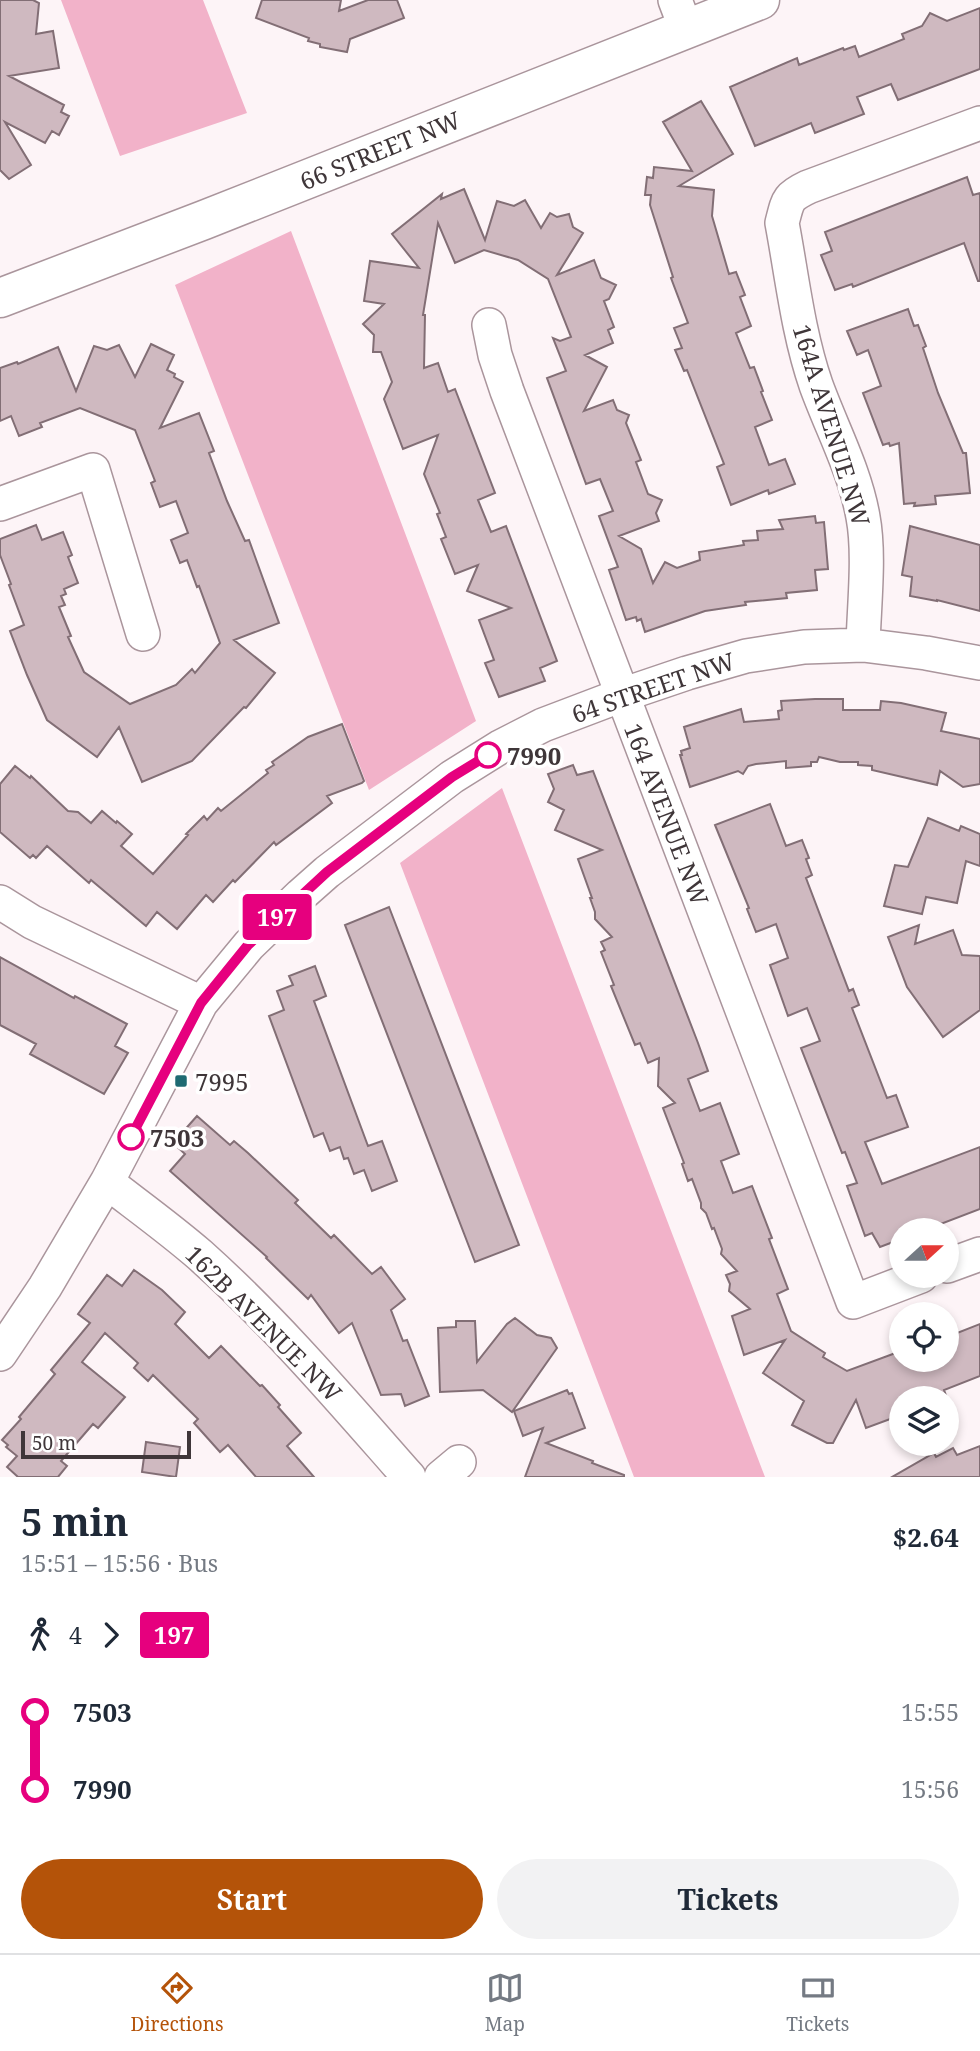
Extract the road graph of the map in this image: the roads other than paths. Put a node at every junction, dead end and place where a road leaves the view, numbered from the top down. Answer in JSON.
{"nodes":[{"id":1,"x":760,"y":0,"type":"edge"},
{"id":2,"x":681,"y":14,"type":"edge"},
{"id":3,"x":980,"y":123,"type":"edge"},
{"id":4,"x":0,"y":298,"type":"edge"},
{"id":5,"x":489,"y":325,"type":"dead end"},
{"id":6,"x":0,"y":504,"type":"edge"},
{"id":7,"x":143,"y":634,"type":"dead end"},
{"id":8,"x":863,"y":645,"type":"junction"},
{"id":9,"x":980,"y":663,"type":"edge"},
{"id":10,"x":622,"y":695,"type":"junction"},
{"id":11,"x":0,"y":902,"type":"edge"},
{"id":12,"x":201,"y":1003,"type":"junction"},
{"id":13,"x":107,"y":1182,"type":"junction"},
{"id":14,"x":980,"y":1254,"type":"edge"},
{"id":15,"x":959,"y":1262,"type":"edge"},
{"id":16,"x":890,"y":1288,"type":"edge"},
{"id":17,"x":0,"y":1354,"type":"edge"},
{"id":18,"x":410,"y":1477,"type":"edge"}],
"edges":[{"from":1,"to":2,"type":"main road","name":"66 STREET NW"},
{"from":2,"to":4,"type":"main road","name":"66 STREET NW"},
{"from":3,"to":8,"type":"street","name":"164A AVENUE NW"},
{"from":5,"to":10,"type":"street","name":"164 AVENUE NW"},
{"from":6,"to":7,"type":"street"},
{"from":8,"to":9,"type":"street","name":"64 STREET NW"},
{"from":8,"to":10,"type":"street","name":"64 STREET NW"},
{"from":10,"to":12,"type":"street","name":"64 STREET NW"},
{"from":10,"to":16,"type":"street","name":"164 AVENUE NW"},
{"from":11,"to":12,"type":"street"},
{"from":12,"to":13,"type":"street","name":"64 STREET NW"},
{"from":13,"to":17,"type":"street","name":"64 STREET NW"},
{"from":13,"to":18,"type":"street","name":"162B AVENUE NW"},
{"from":14,"to":15,"type":"street"}]}
